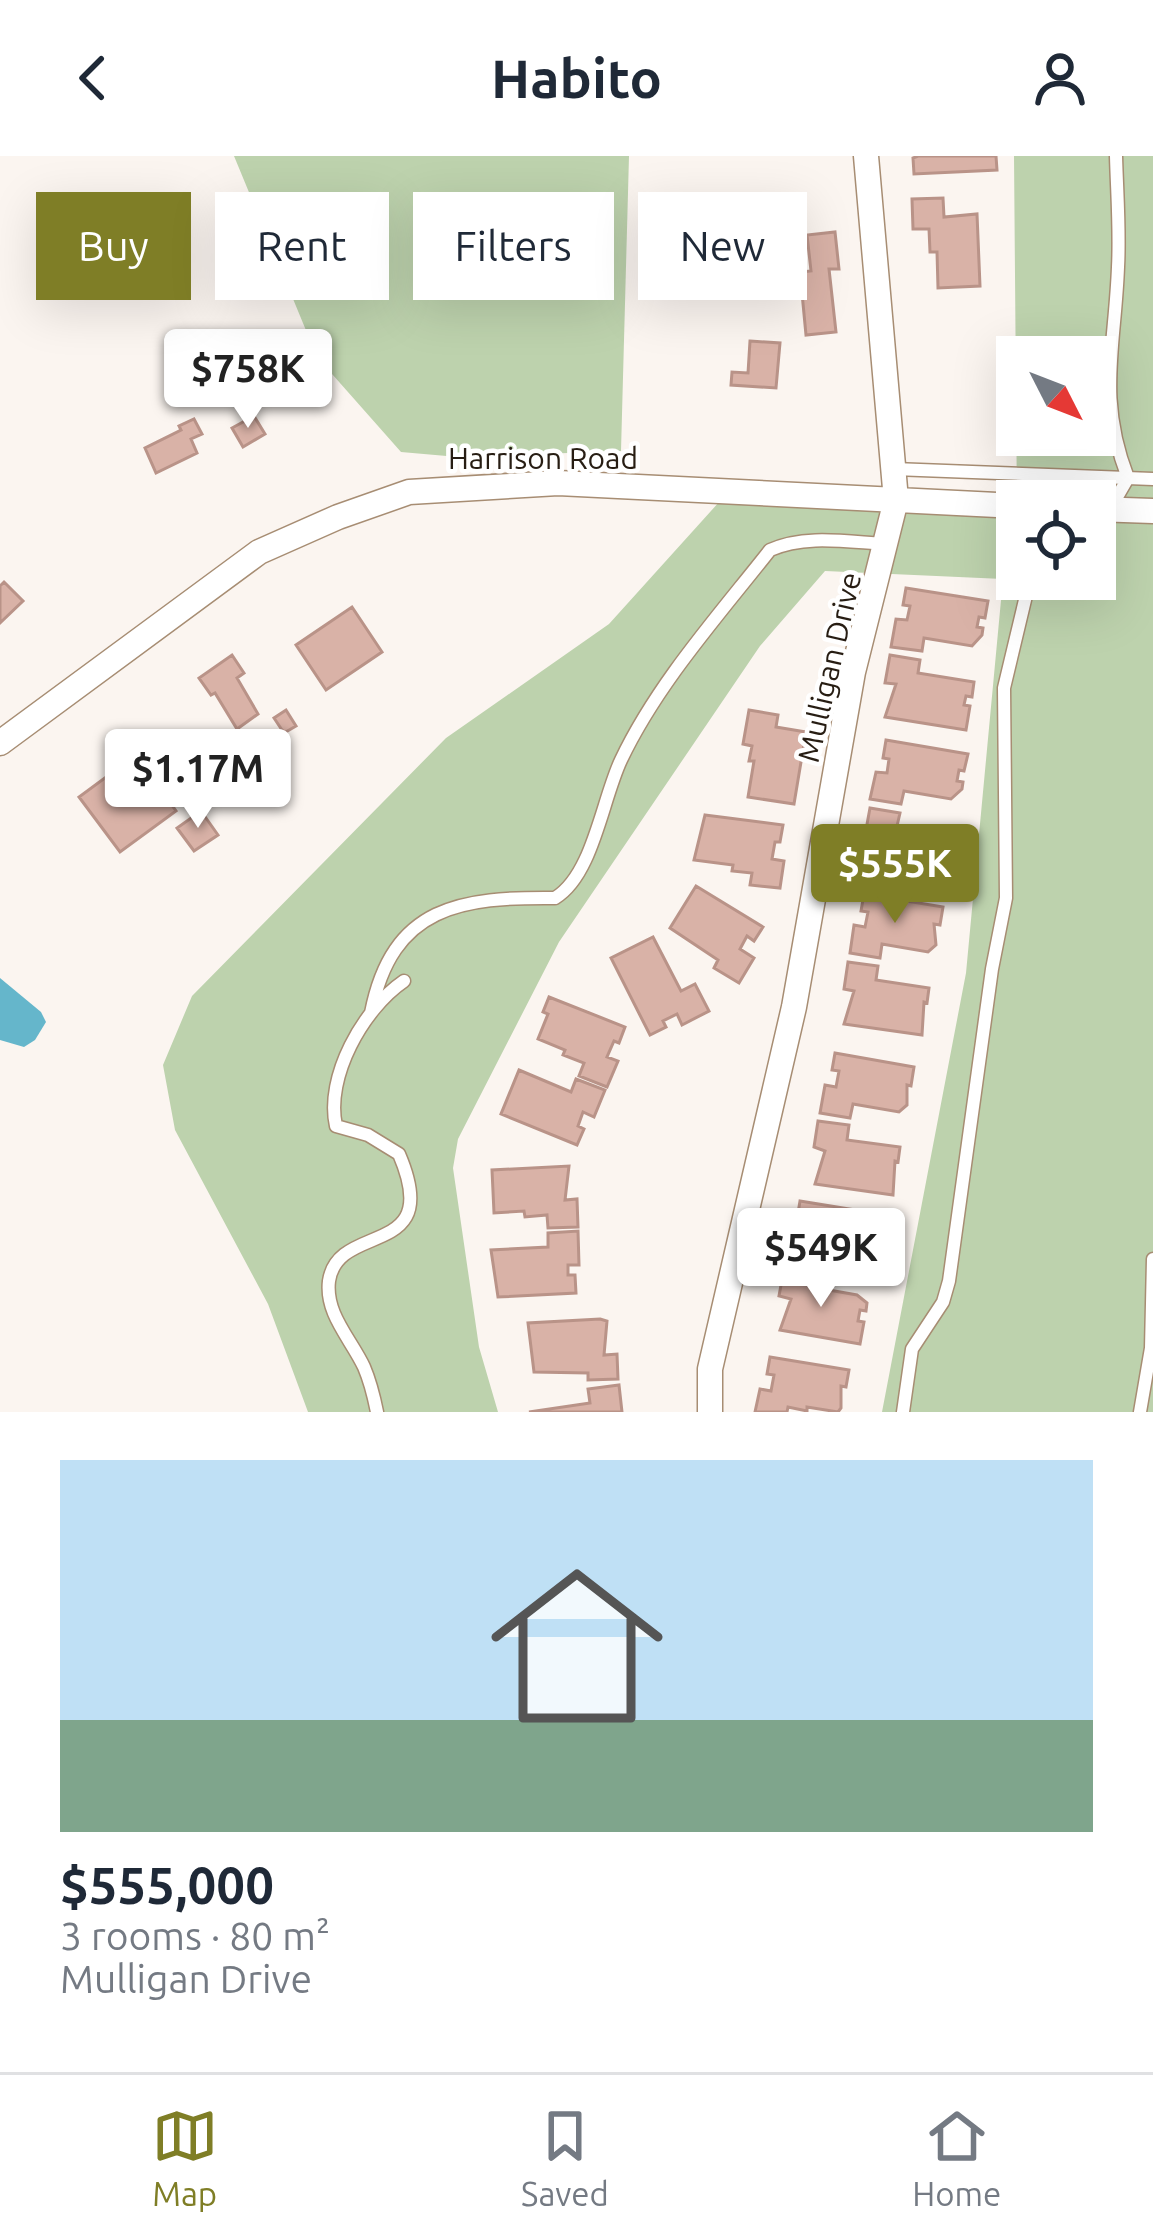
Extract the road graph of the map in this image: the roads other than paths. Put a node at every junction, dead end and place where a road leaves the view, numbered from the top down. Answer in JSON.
{"nodes":[{"id":1,"x":866,"y":156,"type":"edge"},
{"id":2,"x":1116,"y":156,"type":"edge"},
{"id":3,"x":893,"y":469,"type":"junction"},
{"id":4,"x":1128,"y":478,"type":"junction"},
{"id":5,"x":1153,"y":479,"type":"edge"},
{"id":6,"x":1116,"y":494,"type":"edge"},
{"id":7,"x":896,"y":500,"type":"junction"},
{"id":8,"x":996,"y":505,"type":"edge"},
{"id":9,"x":1116,"y":509,"type":"edge"},
{"id":10,"x":1153,"y":511,"type":"edge"},
{"id":11,"x":887,"y":544,"type":"junction"},
{"id":12,"x":1026,"y":600,"type":"edge"},
{"id":13,"x":0,"y":743,"type":"edge"},
{"id":14,"x":404,"y":981,"type":"dead end"},
{"id":15,"x":371,"y":1013,"type":"junction"},
{"id":16,"x":1153,"y":1259,"type":"edge"},
{"id":17,"x":377,"y":1412,"type":"edge"},
{"id":18,"x":710,"y":1412,"type":"edge"},
{"id":19,"x":903,"y":1412,"type":"edge"},
{"id":20,"x":1140,"y":1412,"type":"edge"}],
"edges":[{"from":1,"to":3,"type":"street","name":"Mulligan Drive"},
{"from":2,"to":4,"type":"lane"},
{"from":3,"to":4,"type":"lane"},
{"from":3,"to":7,"type":"street","name":"Mulligan Drive"},
{"from":4,"to":5,"type":"lane"},
{"from":4,"to":6,"type":"lane"},
{"from":7,"to":8,"type":"street","name":"Harrison Road"},
{"from":7,"to":11,"type":"street","name":"Mulligan Drive"},
{"from":7,"to":13,"type":"street","name":"Harrison Road"},
{"from":9,"to":10,"type":"street"},
{"from":11,"to":15,"type":"lane"},
{"from":11,"to":18,"type":"street","name":"Mulligan Drive"},
{"from":12,"to":19,"type":"lane"},
{"from":14,"to":15,"type":"lane"},
{"from":15,"to":17,"type":"lane"},
{"from":16,"to":20,"type":"lane"}]}
